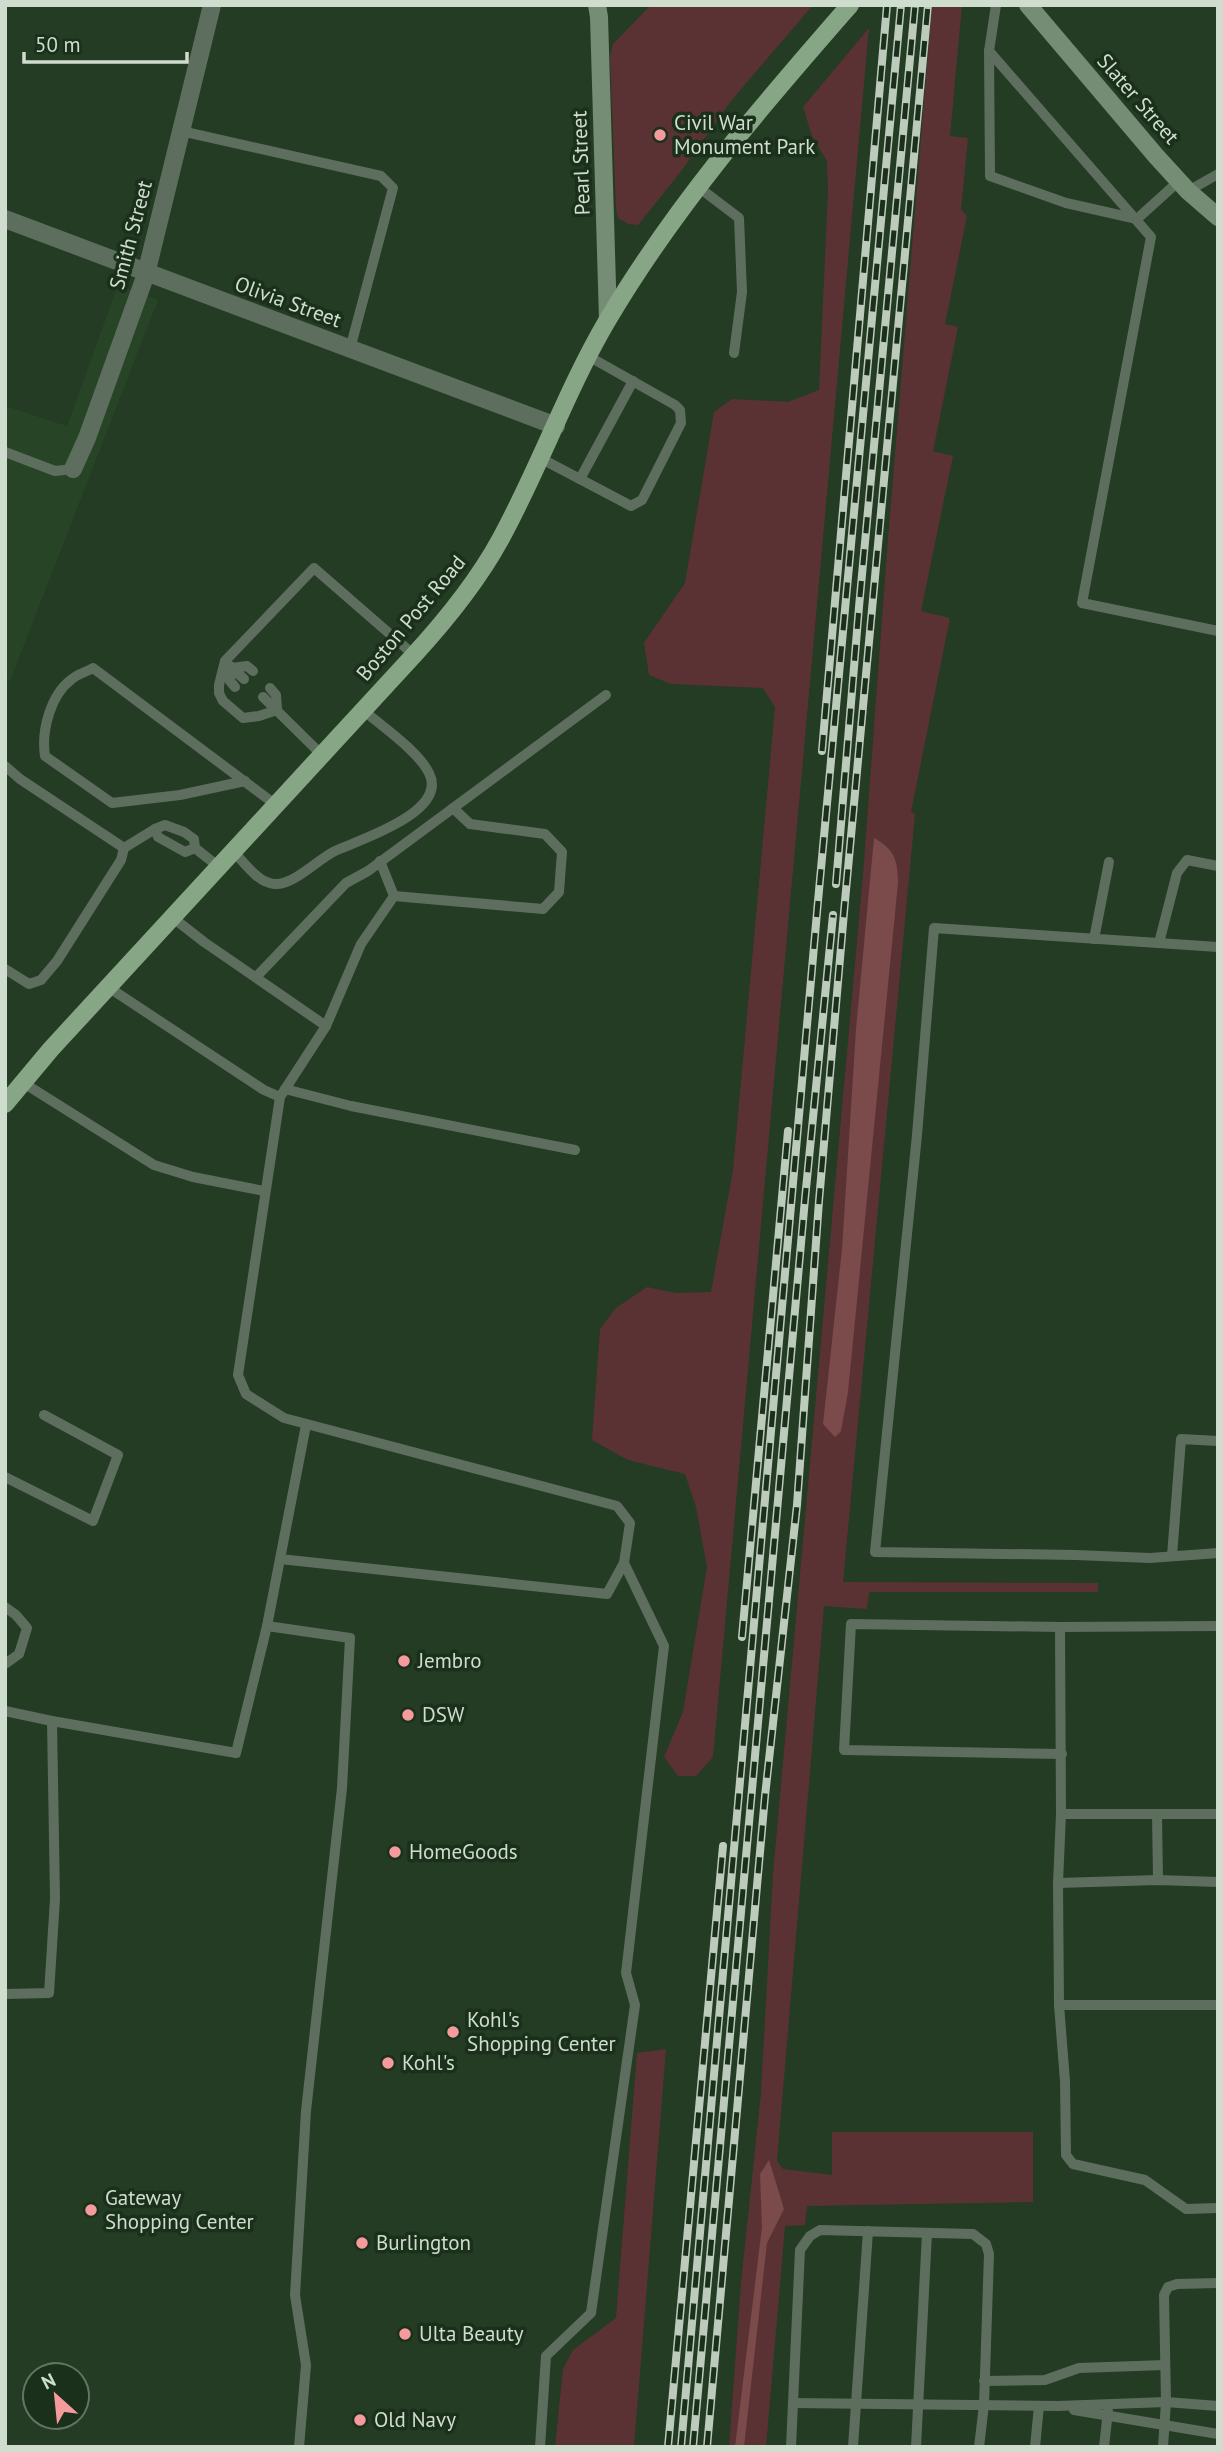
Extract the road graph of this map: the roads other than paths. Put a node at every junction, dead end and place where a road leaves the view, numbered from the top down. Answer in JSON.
{"nodes":[{"id":1,"x":212,"y":5,"type":"edge"},
{"id":2,"x":597,"y":5,"type":"edge"},
{"id":3,"x":850,"y":5,"type":"edge"},
{"id":4,"x":996,"y":5,"type":"edge"},
{"id":5,"x":1028,"y":5,"type":"edge"},
{"id":6,"x":989,"y":51,"type":"junction"},
{"id":7,"x":181,"y":131,"type":"junction"},
{"id":8,"x":1218,"y":174,"type":"edge"},
{"id":9,"x":697,"y":186,"type":"junction"},
{"id":10,"x":1183,"y":186,"type":"junction"},
{"id":11,"x":1218,"y":217,"type":"edge"},
{"id":12,"x":5,"y":219,"type":"edge"},
{"id":13,"x":1137,"y":219,"type":"junction"},
{"id":14,"x":146,"y":274,"type":"junction"},
{"id":15,"x":608,"y":319,"type":"junction"},
{"id":16,"x":350,"y":349,"type":"junction"},
{"id":17,"x":734,"y":354,"type":"dead end"},
{"id":18,"x":588,"y":356,"type":"junction"},
{"id":19,"x":633,"y":381,"type":"junction"},
{"id":20,"x":555,"y":426,"type":"junction"},
{"id":21,"x":5,"y":452,"type":"edge"},
{"id":22,"x":540,"y":458,"type":"junction"},
{"id":23,"x":73,"y":469,"type":"joint"},
{"id":24,"x":580,"y":479,"type":"junction"},
{"id":25,"x":1218,"y":631,"type":"edge"},
{"id":26,"x":414,"y":655,"type":"junction"},
{"id":27,"x":229,"y":665,"type":"junction"},
{"id":28,"x":606,"y":695,"type":"dead end"},
{"id":29,"x":263,"y":697,"type":"dead end"},
{"id":30,"x":277,"y":710,"type":"junction"},
{"id":31,"x":363,"y":710,"type":"junction"},
{"id":32,"x":322,"y":755,"type":"junction"},
{"id":33,"x":5,"y":766,"type":"edge"},
{"id":34,"x":245,"y":781,"type":"junction"},
{"id":35,"x":276,"y":804,"type":"junction"},
{"id":36,"x":453,"y":808,"type":"junction"},
{"id":37,"x":155,"y":829,"type":"junction"},
{"id":38,"x":124,"y":848,"type":"junction"},
{"id":39,"x":195,"y":848,"type":"junction"},
{"id":40,"x":233,"y":851,"type":"junction"},
{"id":41,"x":380,"y":861,"type":"junction"},
{"id":42,"x":1109,"y":862,"type":"dead end"},
{"id":43,"x":1218,"y":866,"type":"edge"},
{"id":44,"x":219,"y":867,"type":"junction"},
{"id":45,"x":394,"y":896,"type":"junction"},
{"id":46,"x":172,"y":918,"type":"junction"},
{"id":47,"x":1094,"y":939,"type":"junction"},
{"id":48,"x":1159,"y":943,"type":"junction"},
{"id":49,"x":1218,"y":947,"type":"edge"},
{"id":50,"x":5,"y":968,"type":"edge"},
{"id":51,"x":257,"y":976,"type":"junction"},
{"id":52,"x":108,"y":987,"type":"junction"},
{"id":53,"x":327,"y":1026,"type":"junction"},
{"id":54,"x":22,"y":1083,"type":"junction"},
{"id":55,"x":283,"y":1093,"type":"junction"},
{"id":56,"x":5,"y":1104,"type":"edge"},
{"id":57,"x":575,"y":1150,"type":"dead end"},
{"id":58,"x":264,"y":1191,"type":"junction"},
{"id":59,"x":44,"y":1415,"type":"dead end"},
{"id":60,"x":306,"y":1425,"type":"junction"},
{"id":61,"x":1218,"y":1441,"type":"edge"},
{"id":62,"x":5,"y":1477,"type":"edge"},
{"id":63,"x":1218,"y":1553,"type":"edge"},
{"id":64,"x":1172,"y":1556,"type":"junction"},
{"id":65,"x":280,"y":1559,"type":"junction"},
{"id":66,"x":624,"y":1563,"type":"junction"},
{"id":67,"x":5,"y":1607,"type":"edge"},
{"id":68,"x":267,"y":1626,"type":"junction"},
{"id":69,"x":1218,"y":1626,"type":"edge"},
{"id":70,"x":1060,"y":1627,"type":"junction"},
{"id":71,"x":5,"y":1664,"type":"edge"},
{"id":72,"x":5,"y":1711,"type":"edge"},
{"id":73,"x":52,"y":1721,"type":"junction"},
{"id":74,"x":1062,"y":1754,"type":"junction"},
{"id":75,"x":1061,"y":1814,"type":"junction"},
{"id":76,"x":1157,"y":1814,"type":"junction"},
{"id":77,"x":1218,"y":1814,"type":"edge"},
{"id":78,"x":1158,"y":1880,"type":"junction"},
{"id":79,"x":1218,"y":1882,"type":"edge"},
{"id":80,"x":1058,"y":1883,"type":"junction"},
{"id":81,"x":5,"y":1994,"type":"edge"},
{"id":82,"x":1059,"y":2005,"type":"junction"},
{"id":83,"x":1218,"y":2005,"type":"edge"},
{"id":84,"x":1218,"y":2208,"type":"edge"},
{"id":85,"x":867,"y":2231,"type":"junction"},
{"id":86,"x":927,"y":2233,"type":"junction"},
{"id":87,"x":1218,"y":2283,"type":"edge"},
{"id":88,"x":1165,"y":2365,"type":"junction"},
{"id":89,"x":984,"y":2381,"type":"junction"},
{"id":90,"x":1166,"y":2402,"type":"junction"},
{"id":91,"x":793,"y":2403,"type":"junction"},
{"id":92,"x":856,"y":2404,"type":"junction"},
{"id":93,"x":920,"y":2404,"type":"junction"},
{"id":94,"x":1109,"y":2404,"type":"junction"},
{"id":95,"x":984,"y":2405,"type":"junction"},
{"id":96,"x":1040,"y":2406,"type":"junction"},
{"id":97,"x":1058,"y":2406,"type":"junction"},
{"id":98,"x":1218,"y":2406,"type":"edge"},
{"id":99,"x":1107,"y":2417,"type":"junction"},
{"id":100,"x":1165,"y":2426,"type":"junction"},
{"id":101,"x":1218,"y":2434,"type":"edge"},
{"id":102,"x":299,"y":2447,"type":"edge"},
{"id":103,"x":540,"y":2447,"type":"edge"},
{"id":104,"x":791,"y":2447,"type":"edge"},
{"id":105,"x":853,"y":2447,"type":"edge"},
{"id":106,"x":916,"y":2447,"type":"edge"},
{"id":107,"x":979,"y":2447,"type":"edge"},
{"id":108,"x":1035,"y":2447,"type":"edge"},
{"id":109,"x":1104,"y":2447,"type":"edge"},
{"id":110,"x":1163,"y":2447,"type":"edge"}],
"edges":[{"from":1,"to":7,"type":"street","name":"Smith Street"},
{"from":2,"to":15,"type":"street","name":"Pearl Street"},
{"from":3,"to":9,"type":"main road","name":"Boston Post Road"},
{"from":4,"to":6,"type":"lane"},
{"from":5,"to":10,"type":"street","name":"Slater Street"},
{"from":6,"to":13,"type":"lane"},
{"from":6,"to":13,"type":"lane"},
{"from":7,"to":14,"type":"street","name":"Smith Street"},
{"from":7,"to":16,"type":"lane"},
{"from":8,"to":10,"type":"lane"},
{"from":9,"to":15,"type":"main road","name":"Boston Post Road"},
{"from":9,"to":17,"type":"lane"},
{"from":10,"to":11,"type":"street","name":"Slater Street"},
{"from":10,"to":13,"type":"lane"},
{"from":12,"to":14,"type":"street","name":"Olivia Street"},
{"from":13,"to":25,"type":"lane"},
{"from":14,"to":16,"type":"street","name":"Olivia Street"},
{"from":14,"to":23,"type":"street","name":"Smith Street"},
{"from":15,"to":18,"type":"main road","name":"Boston Post Road"},
{"from":16,"to":20,"type":"street","name":"Olivia Street"},
{"from":18,"to":19,"type":"lane"},
{"from":18,"to":20,"type":"main road","name":"Boston Post Road"},
{"from":19,"to":24,"type":"lane"},
{"from":19,"to":24,"type":"lane"},
{"from":20,"to":22,"type":"main road","name":"Boston Post Road"},
{"from":21,"to":23,"type":"lane"},
{"from":22,"to":24,"type":"lane"},
{"from":22,"to":26,"type":"main road","name":"Boston Post Road"},
{"from":26,"to":27,"type":"lane"},
{"from":26,"to":31,"type":"main road","name":"Boston Post Road"},
{"from":27,"to":27,"type":"lane"},
{"from":27,"to":30,"type":"lane"},
{"from":28,"to":36,"type":"lane"},
{"from":29,"to":30,"type":"lane"},
{"from":30,"to":32,"type":"lane"},
{"from":31,"to":32,"type":"main road","name":"Boston Post Road"},
{"from":31,"to":40,"type":"lane"},
{"from":32,"to":35,"type":"main road","name":"Boston Post Road"},
{"from":33,"to":38,"type":"lane"},
{"from":34,"to":34,"type":"lane"},
{"from":34,"to":35,"type":"lane"},
{"from":35,"to":40,"type":"main road","name":"Boston Post Road"},
{"from":36,"to":41,"type":"lane"},
{"from":36,"to":45,"type":"lane"},
{"from":37,"to":38,"type":"lane"},
{"from":37,"to":39,"type":"lane"},
{"from":37,"to":39,"type":"lane"},
{"from":38,"to":50,"type":"lane"},
{"from":39,"to":44,"type":"lane"},
{"from":40,"to":44,"type":"main road","name":"Boston Post Road"},
{"from":41,"to":45,"type":"lane"},
{"from":41,"to":51,"type":"lane"},
{"from":42,"to":47,"type":"lane"},
{"from":43,"to":48,"type":"lane"},
{"from":44,"to":46,"type":"main road","name":"Boston Post Road"},
{"from":45,"to":53,"type":"lane"},
{"from":46,"to":51,"type":"lane"},
{"from":46,"to":52,"type":"main road","name":"Boston Post Road"},
{"from":47,"to":48,"type":"lane"},
{"from":47,"to":64,"type":"lane"},
{"from":48,"to":49,"type":"lane"},
{"from":51,"to":53,"type":"lane"},
{"from":52,"to":54,"type":"main road","name":"Boston Post Road"},
{"from":52,"to":55,"type":"lane"},
{"from":53,"to":55,"type":"lane"},
{"from":54,"to":56,"type":"main road","name":"Boston Post Road"},
{"from":54,"to":58,"type":"lane"},
{"from":55,"to":57,"type":"lane"},
{"from":55,"to":58,"type":"lane"},
{"from":58,"to":60,"type":"lane"},
{"from":59,"to":62,"type":"lane"},
{"from":60,"to":65,"type":"lane"},
{"from":60,"to":66,"type":"lane"},
{"from":61,"to":64,"type":"lane"},
{"from":63,"to":64,"type":"lane"},
{"from":65,"to":66,"type":"lane"},
{"from":65,"to":68,"type":"lane"},
{"from":66,"to":103,"type":"lane"},
{"from":67,"to":71,"type":"lane"},
{"from":68,"to":73,"type":"lane"},
{"from":68,"to":102,"type":"lane"},
{"from":69,"to":70,"type":"lane"},
{"from":70,"to":74,"type":"lane"},
{"from":70,"to":74,"type":"lane"},
{"from":72,"to":73,"type":"lane"},
{"from":73,"to":81,"type":"lane"},
{"from":74,"to":75,"type":"lane"},
{"from":75,"to":76,"type":"lane"},
{"from":75,"to":80,"type":"lane"},
{"from":76,"to":77,"type":"lane"},
{"from":76,"to":78,"type":"lane"},
{"from":78,"to":79,"type":"lane"},
{"from":78,"to":80,"type":"lane"},
{"from":80,"to":82,"type":"lane"},
{"from":82,"to":83,"type":"lane"},
{"from":82,"to":84,"type":"lane"},
{"from":85,"to":86,"type":"lane"},
{"from":85,"to":91,"type":"lane"},
{"from":85,"to":92,"type":"lane"},
{"from":86,"to":89,"type":"lane"},
{"from":86,"to":93,"type":"lane"},
{"from":87,"to":88,"type":"lane"},
{"from":88,"to":89,"type":"lane"},
{"from":88,"to":90,"type":"lane"},
{"from":89,"to":95,"type":"lane"},
{"from":90,"to":94,"type":"lane"},
{"from":90,"to":98,"type":"lane"},
{"from":90,"to":100,"type":"lane"},
{"from":91,"to":92,"type":"lane"},
{"from":91,"to":104,"type":"lane"},
{"from":92,"to":93,"type":"lane"},
{"from":92,"to":105,"type":"lane"},
{"from":93,"to":95,"type":"lane"},
{"from":93,"to":106,"type":"lane"},
{"from":94,"to":97,"type":"lane"},
{"from":94,"to":99,"type":"lane"},
{"from":95,"to":96,"type":"lane"},
{"from":95,"to":107,"type":"lane"},
{"from":96,"to":97,"type":"lane"},
{"from":96,"to":108,"type":"lane"},
{"from":97,"to":99,"type":"lane"},
{"from":99,"to":100,"type":"lane"},
{"from":99,"to":109,"type":"lane"},
{"from":100,"to":101,"type":"lane"},
{"from":100,"to":110,"type":"lane"}]}
